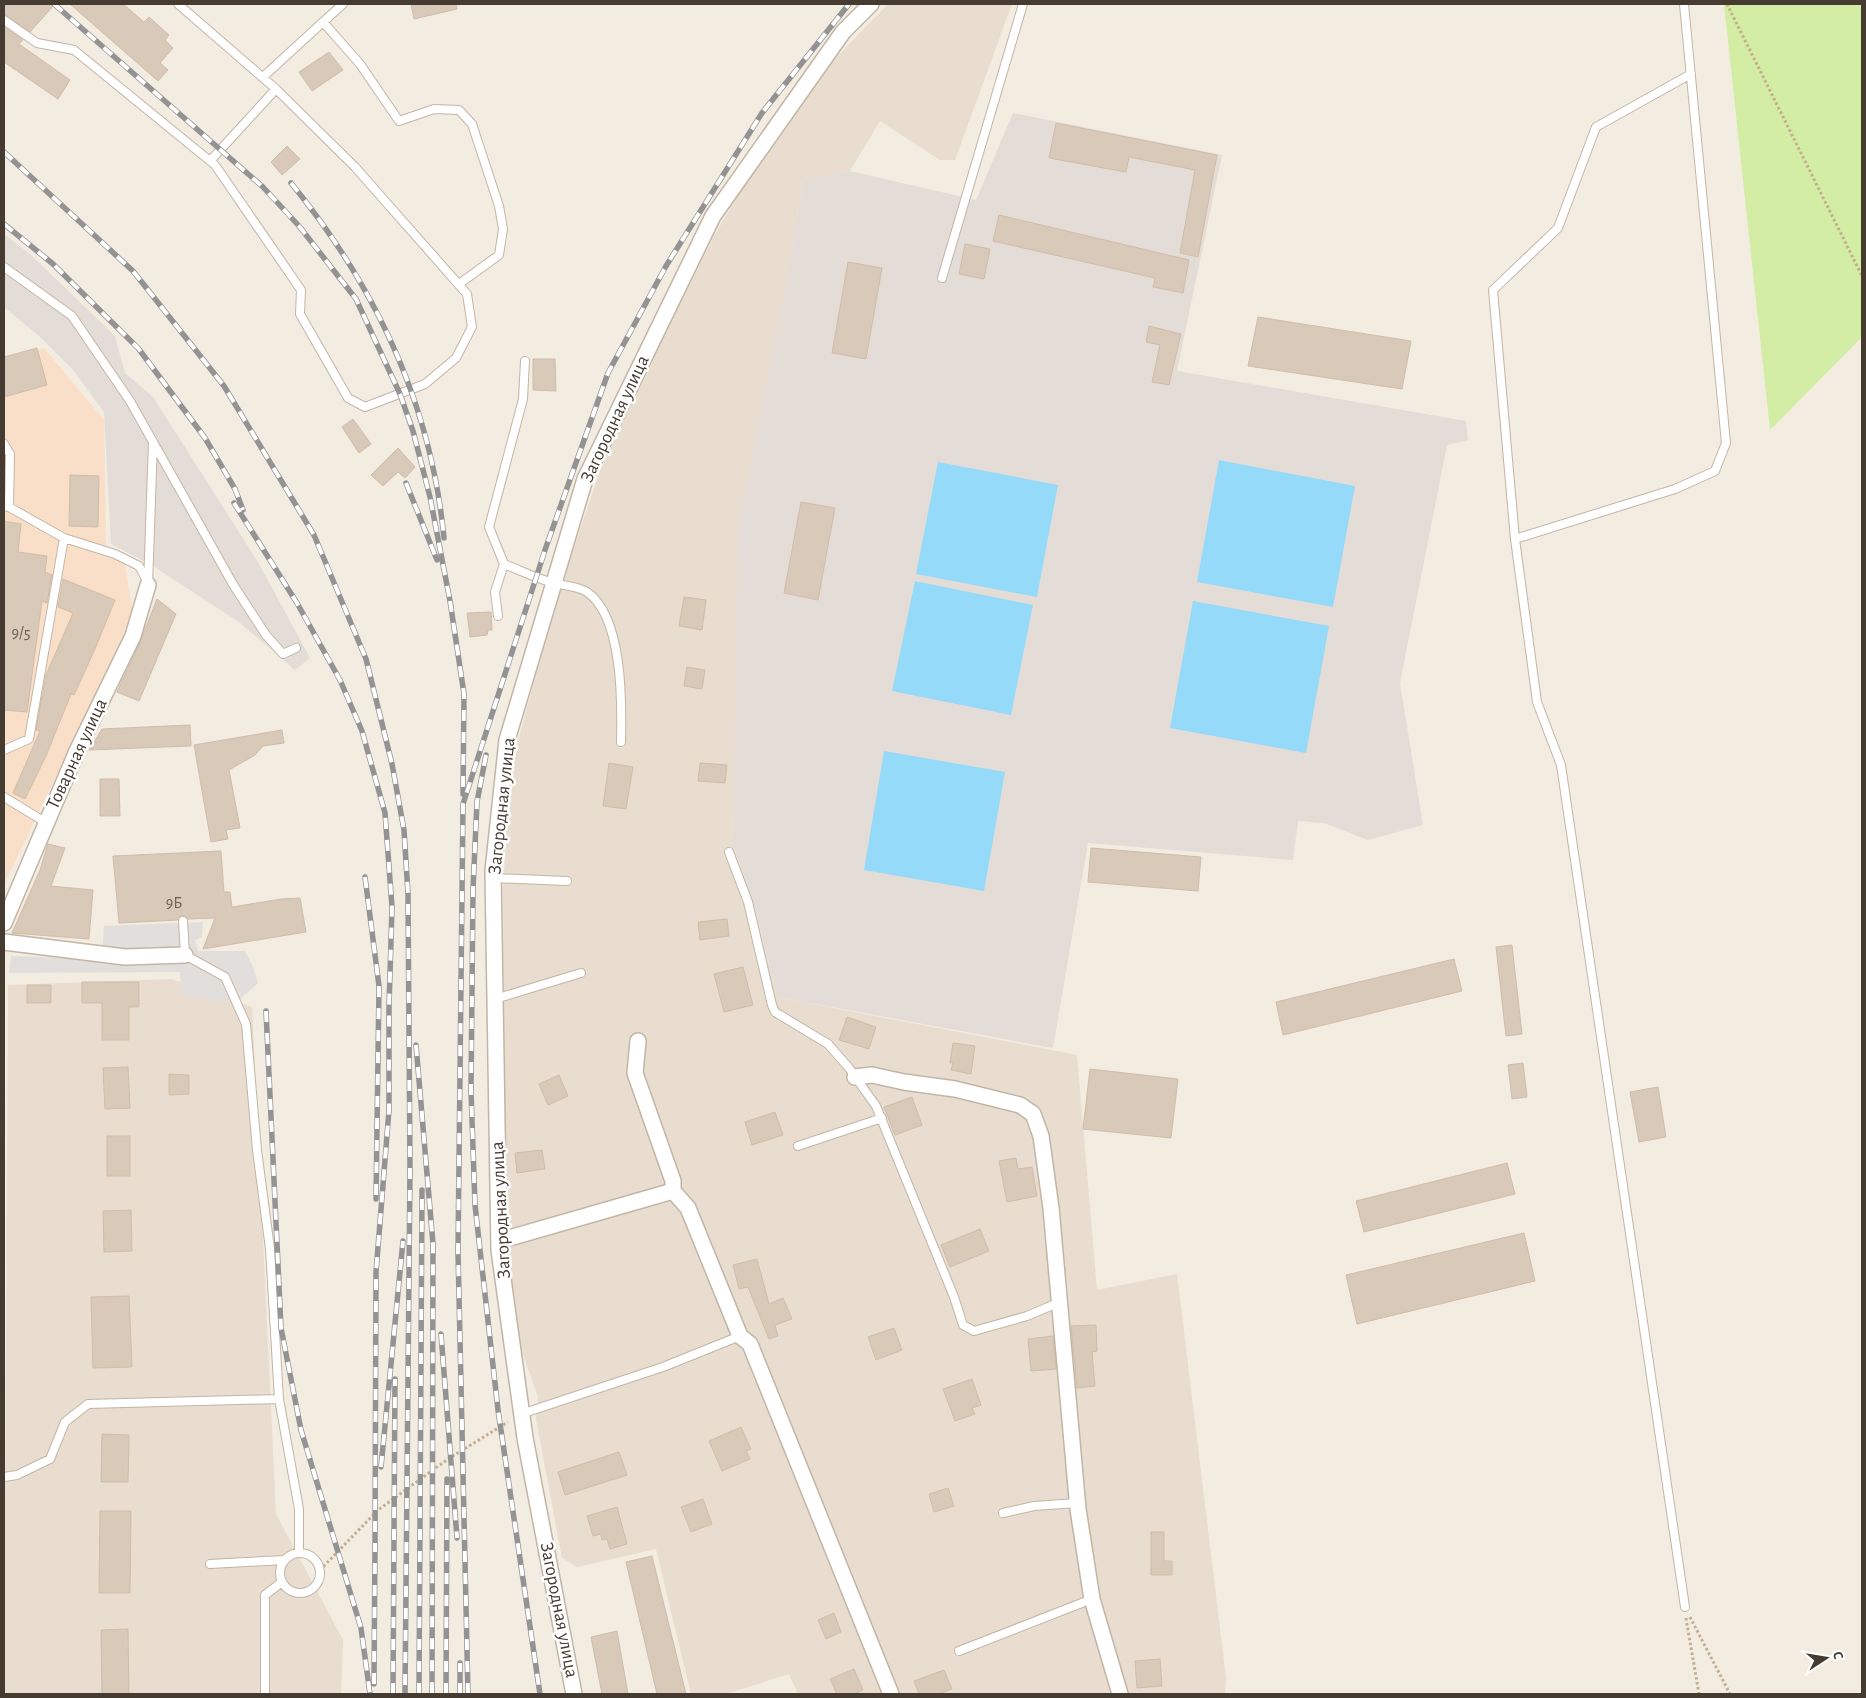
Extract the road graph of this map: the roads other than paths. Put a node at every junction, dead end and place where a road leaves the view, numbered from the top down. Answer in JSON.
{"nodes":[{"id":1,"x":178,"y":4,"type":"edge"},
{"id":2,"x":343,"y":4,"type":"edge"},
{"id":3,"x":871,"y":4,"type":"edge"},
{"id":4,"x":1022,"y":4,"type":"edge"},
{"id":5,"x":1684,"y":4,"type":"edge"},
{"id":6,"x":4,"y":20,"type":"edge"},
{"id":7,"x":323,"y":22,"type":"junction"},
{"id":8,"x":1691,"y":74,"type":"junction"},
{"id":9,"x":262,"y":77,"type":"junction"},
{"id":10,"x":276,"y":89,"type":"junction"},
{"id":11,"x":210,"y":161,"type":"junction"},
{"id":12,"x":4,"y":267,"type":"edge"},
{"id":13,"x":942,"y":278,"type":"dead end"},
{"id":14,"x":459,"y":284,"type":"junction"},
{"id":15,"x":526,"y":362,"type":"dead end"},
{"id":16,"x":153,"y":442,"type":"junction"},
{"id":17,"x":4,"y":444,"type":"edge"},
{"id":18,"x":7,"y":506,"type":"edge"},
{"id":19,"x":64,"y":538,"type":"junction"},
{"id":20,"x":1515,"y":539,"type":"junction"},
{"id":21,"x":504,"y":564,"type":"junction"},
{"id":22,"x":554,"y":583,"type":"junction"},
{"id":23,"x":148,"y":585,"type":"junction"},
{"id":24,"x":498,"y":616,"type":"dead end"},
{"id":25,"x":296,"y":648,"type":"dead end"},
{"id":26,"x":621,"y":742,"type":"dead end"},
{"id":27,"x":4,"y":750,"type":"edge"},
{"id":28,"x":4,"y":797,"type":"edge"},
{"id":29,"x":45,"y":822,"type":"junction"},
{"id":30,"x":728,"y":852,"type":"dead end"},
{"id":31,"x":493,"y":878,"type":"junction"},
{"id":32,"x":567,"y":881,"type":"dead end"},
{"id":33,"x":183,"y":921,"type":"dead end"},
{"id":34,"x":4,"y":923,"type":"edge"},
{"id":35,"x":4,"y":942,"type":"edge"},
{"id":36,"x":185,"y":955,"type":"junction"},
{"id":37,"x":581,"y":973,"type":"dead end"},
{"id":38,"x":495,"y":999,"type":"junction"},
{"id":39,"x":638,"y":1041,"type":"dead end"},
{"id":40,"x":855,"y":1077,"type":"junction"},
{"id":41,"x":882,"y":1118,"type":"junction"},
{"id":42,"x":798,"y":1146,"type":"dead end"},
{"id":43,"x":673,"y":1192,"type":"junction"},
{"id":44,"x":499,"y":1241,"type":"junction"},
{"id":45,"x":1060,"y":1302,"type":"junction"},
{"id":46,"x":740,"y":1336,"type":"junction"},
{"id":47,"x":279,"y":1399,"type":"junction"},
{"id":48,"x":521,"y":1414,"type":"junction"},
{"id":49,"x":4,"y":1477,"type":"edge"},
{"id":50,"x":1077,"y":1503,"type":"junction"},
{"id":51,"x":1003,"y":1513,"type":"dead end"},
{"id":52,"x":299,"y":1553,"type":"junction"},
{"id":53,"x":284,"y":1560,"type":"junction"},
{"id":54,"x":210,"y":1564,"type":"dead end"},
{"id":55,"x":282,"y":1582,"type":"junction"},
{"id":56,"x":1092,"y":1599,"type":"junction"},
{"id":57,"x":1685,"y":1607,"type":"road end"},
{"id":58,"x":959,"y":1651,"type":"dead end"},
{"id":59,"x":265,"y":1694,"type":"edge"},
{"id":60,"x":574,"y":1694,"type":"edge"},
{"id":61,"x":891,"y":1694,"type":"edge"},
{"id":62,"x":1120,"y":1694,"type":"edge"}],
"edges":[{"from":1,"to":9,"type":"lane"},
{"from":2,"to":7,"type":"lane"},
{"from":3,"to":22,"type":"street","name":"Загородная улица"},
{"from":4,"to":13,"type":"lane"},
{"from":5,"to":8,"type":"lane"},
{"from":6,"to":11,"type":"lane"},
{"from":7,"to":9,"type":"lane"},
{"from":7,"to":14,"type":"lane"},
{"from":8,"to":20,"type":"lane"},
{"from":8,"to":20,"type":"lane"},
{"from":9,"to":10,"type":"lane"},
{"from":10,"to":11,"type":"lane"},
{"from":10,"to":14,"type":"lane"},
{"from":11,"to":14,"type":"lane"},
{"from":12,"to":16,"type":"lane"},
{"from":15,"to":21,"type":"lane"},
{"from":16,"to":23,"type":"lane"},
{"from":16,"to":25,"type":"lane"},
{"from":17,"to":18,"type":"lane"},
{"from":18,"to":19,"type":"lane"},
{"from":19,"to":23,"type":"lane"},
{"from":19,"to":27,"type":"lane"},
{"from":20,"to":57,"type":"lane"},
{"from":21,"to":22,"type":"lane"},
{"from":21,"to":24,"type":"lane"},
{"from":22,"to":26,"type":"lane"},
{"from":22,"to":31,"type":"street","name":"Загородная улица"},
{"from":23,"to":29,"type":"street","name":"Товарная улица"},
{"from":28,"to":29,"type":"lane"},
{"from":29,"to":34,"type":"street","name":"Товарная улица"},
{"from":30,"to":40,"type":"lane"},
{"from":31,"to":32,"type":"lane"},
{"from":31,"to":38,"type":"street","name":"Загородная улица"},
{"from":33,"to":36,"type":"lane"},
{"from":35,"to":36,"type":"street"},
{"from":36,"to":47,"type":"lane"},
{"from":37,"to":38,"type":"lane"},
{"from":38,"to":44,"type":"street","name":"Загородная улица"},
{"from":39,"to":43,"type":"street"},
{"from":40,"to":41,"type":"lane"},
{"from":40,"to":45,"type":"street"},
{"from":41,"to":42,"type":"lane"},
{"from":41,"to":45,"type":"lane"},
{"from":43,"to":44,"type":"street"},
{"from":43,"to":46,"type":"street"},
{"from":44,"to":48,"type":"street","name":"Загородная улица"},
{"from":45,"to":50,"type":"street"},
{"from":46,"to":48,"type":"lane"},
{"from":46,"to":61,"type":"street"},
{"from":47,"to":49,"type":"lane"},
{"from":47,"to":52,"type":"lane"},
{"from":48,"to":60,"type":"street","name":"Загородная улица"},
{"from":50,"to":51,"type":"lane"},
{"from":50,"to":56,"type":"street"},
{"from":52,"to":53,"type":"lane"},
{"from":52,"to":55,"type":"lane"},
{"from":53,"to":54,"type":"lane"},
{"from":53,"to":55,"type":"lane"},
{"from":55,"to":59,"type":"lane"},
{"from":56,"to":58,"type":"lane"},
{"from":56,"to":62,"type":"street"}]}
